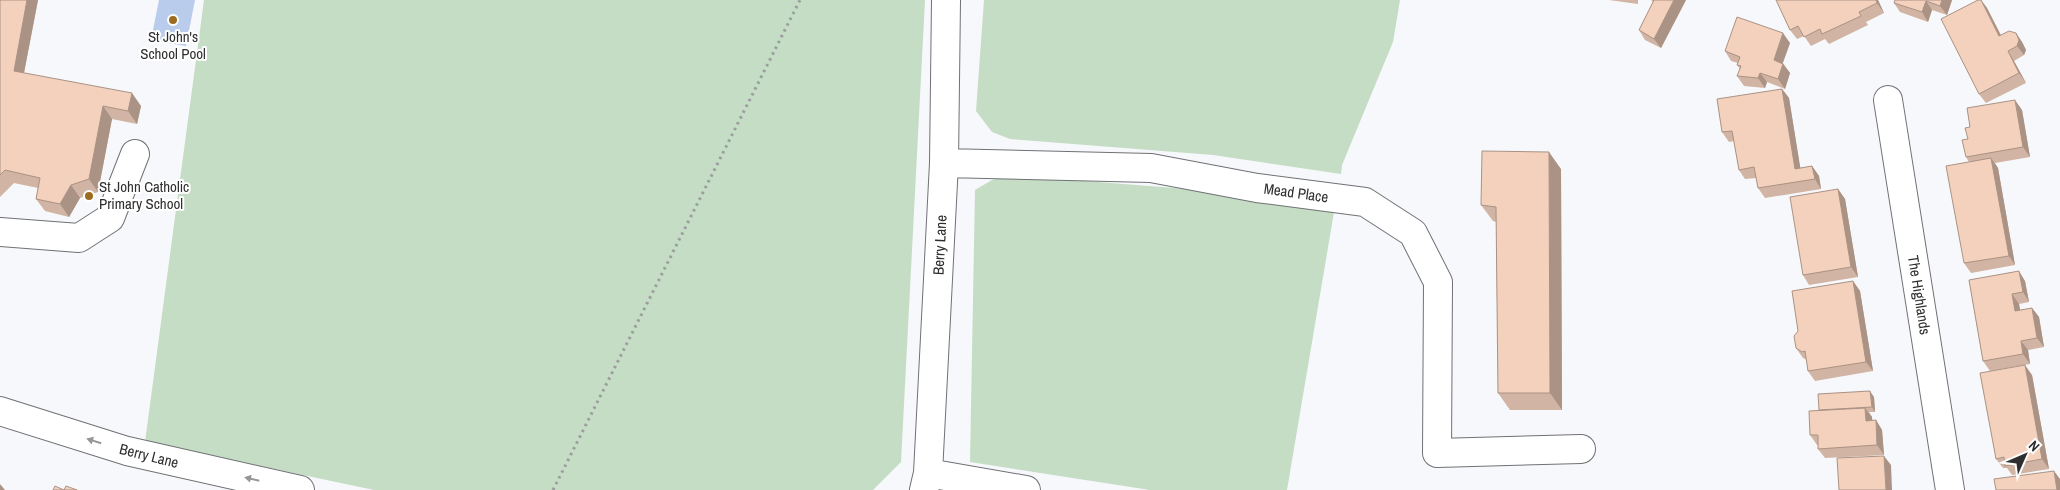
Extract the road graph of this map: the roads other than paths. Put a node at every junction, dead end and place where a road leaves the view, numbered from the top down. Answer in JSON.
{"nodes":[{"id":1,"x":946,"y":0,"type":"edge"},
{"id":2,"x":1888,"y":100,"type":"dead end"},
{"id":3,"x":134,"y":154,"type":"dead end"},
{"id":4,"x":944,"y":163,"type":"junction"},
{"id":5,"x":0,"y":232,"type":"edge"},
{"id":6,"x":0,"y":411,"type":"edge"},
{"id":7,"x":1581,"y":449,"type":"dead end"},
{"id":8,"x":926,"y":482,"type":"edge"},
{"id":9,"x":300,"y":490,"type":"edge"},
{"id":10,"x":1026,"y":490,"type":"edge"},
{"id":11,"x":1950,"y":490,"type":"edge"}],
"edges":[{"from":1,"to":4,"type":"street","name":"Berry Lane"},
{"from":2,"to":11,"type":"street","name":"The Highlands"},
{"from":3,"to":5,"type":"street"},
{"from":4,"to":7,"type":"street","name":"Mead Place"},
{"from":4,"to":8,"type":"street","name":"Berry Lane"},
{"from":9,"to":6,"type":"street","name":"Berry Lane","one_way":true},
{"from":8,"to":10,"type":"street"}]}
